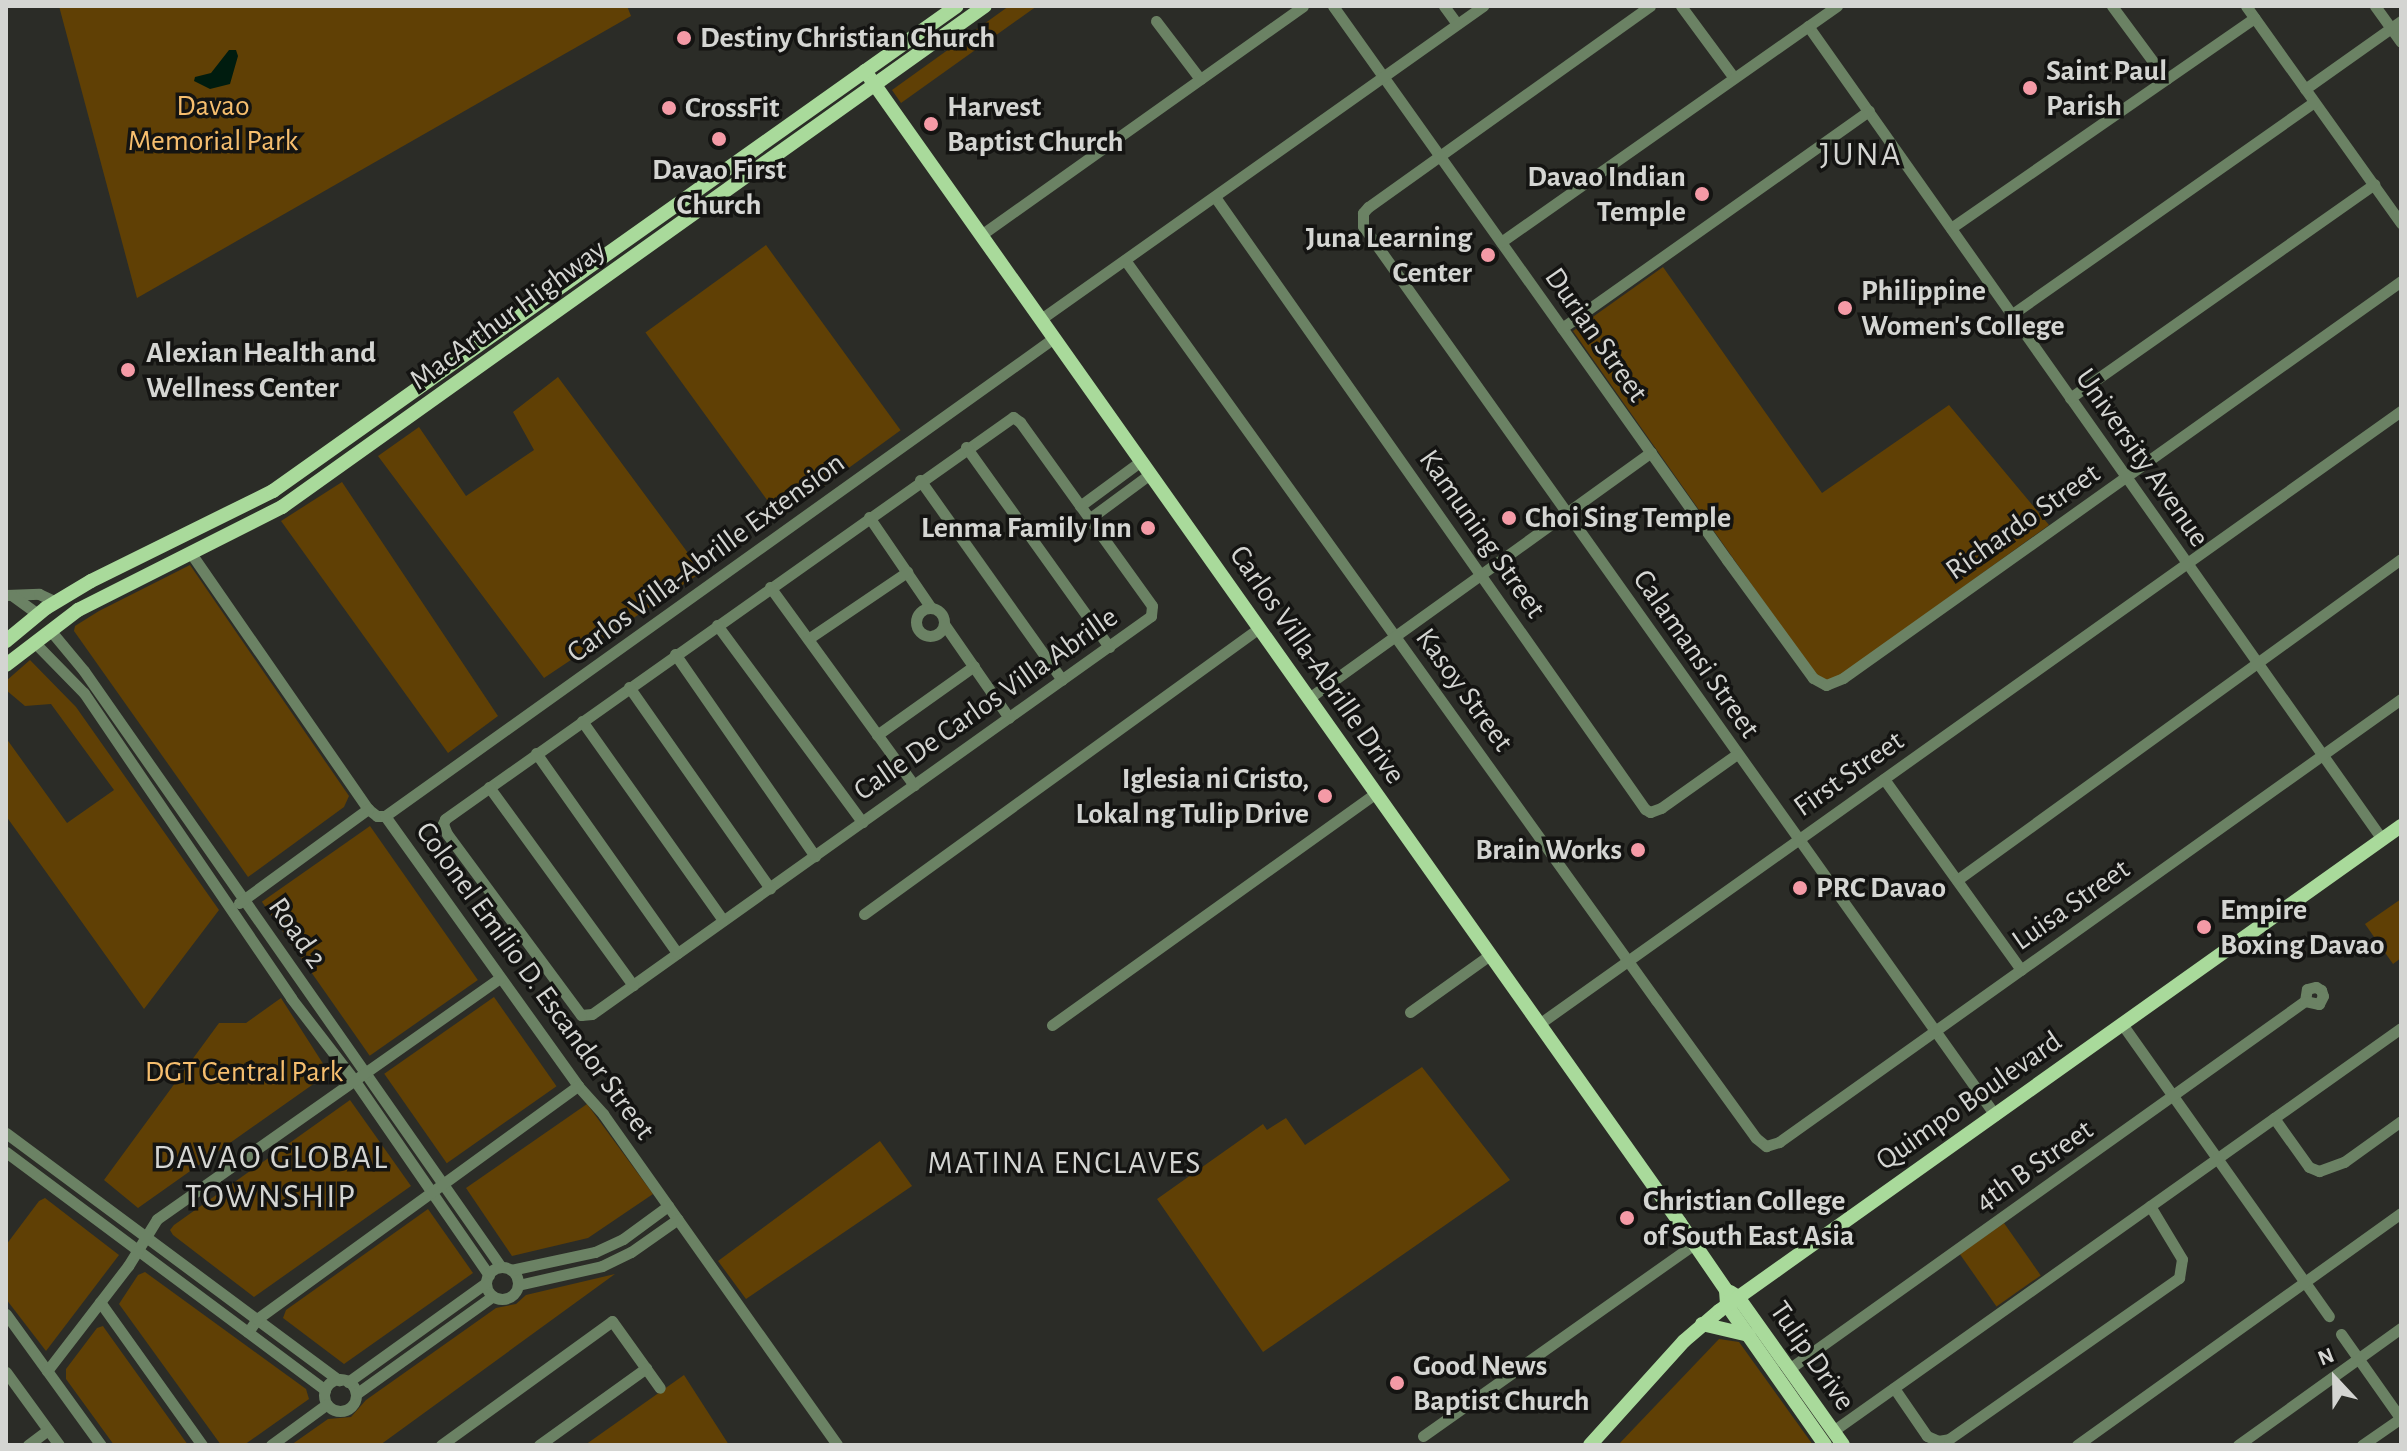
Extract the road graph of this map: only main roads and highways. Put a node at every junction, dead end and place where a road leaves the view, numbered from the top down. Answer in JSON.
{"nodes":[{"id":1,"x":957,"y":6,"type":"edge"},
{"id":2,"x":985,"y":6,"type":"edge"},
{"id":3,"x":865,"y":71,"type":"junction"},
{"id":4,"x":875,"y":84,"type":"junction"},
{"id":5,"x":731,"y":165,"type":"junction"},
{"id":6,"x":741,"y":180,"type":"junction"},
{"id":7,"x":630,"y":238,"type":"junction"},
{"id":8,"x":640,"y":251,"type":"junction"},
{"id":9,"x":450,"y":365,"type":"junction"},
{"id":10,"x":461,"y":380,"type":"junction"},
{"id":11,"x":6,"y":641,"type":"edge"},
{"id":12,"x":6,"y":665,"type":"edge"},
{"id":13,"x":2401,"y":826,"type":"edge"},
{"id":14,"x":1730,"y":1297,"type":"junction"},
{"id":15,"x":1702,"y":1324,"type":"junction"},
{"id":16,"x":1749,"y":1335,"type":"junction"},
{"id":17,"x":1590,"y":1445,"type":"edge"},
{"id":18,"x":1825,"y":1445,"type":"edge"},
{"id":19,"x":1843,"y":1445,"type":"edge"}],
"edges":[{"from":1,"to":3,"type":"main road","name":"MacArthur Highway"},
{"from":2,"to":4,"type":"main road","name":"MacArthur Highway"},
{"from":3,"to":4,"type":"main road","name":"Carlos Villa-Abrille Drive"},
{"from":3,"to":5,"type":"main road","name":"MacArthur Highway"},
{"from":4,"to":6,"type":"main road","name":"MacArthur Highway"},
{"from":4,"to":14,"type":"main road","name":"Carlos Villa-Abrille Drive"},
{"from":5,"to":6,"type":"main road"},
{"from":5,"to":7,"type":"main road","name":"MacArthur Highway"},
{"from":6,"to":8,"type":"main road","name":"MacArthur Highway"},
{"from":7,"to":8,"type":"main road"},
{"from":7,"to":9,"type":"main road","name":"MacArthur Highway"},
{"from":8,"to":10,"type":"main road","name":"MacArthur Highway"},
{"from":9,"to":10,"type":"main road"},
{"from":9,"to":11,"type":"main road","name":"MacArthur Highway"},
{"from":10,"to":12,"type":"main road","name":"MacArthur Highway"},
{"from":13,"to":14,"type":"main road","name":"Quimpo Boulevard"},
{"from":14,"to":15,"type":"main road","name":"Quimpo Boulevard"},
{"from":14,"to":16,"type":"main road","name":"Tulip Drive"},
{"from":14,"to":19,"type":"main road","name":"Tulip Drive"},
{"from":15,"to":16,"type":"main road"},
{"from":15,"to":17,"type":"main road","name":"Quimpo Boulevard"},
{"from":16,"to":18,"type":"main road","name":"Tulip Drive"}]}
